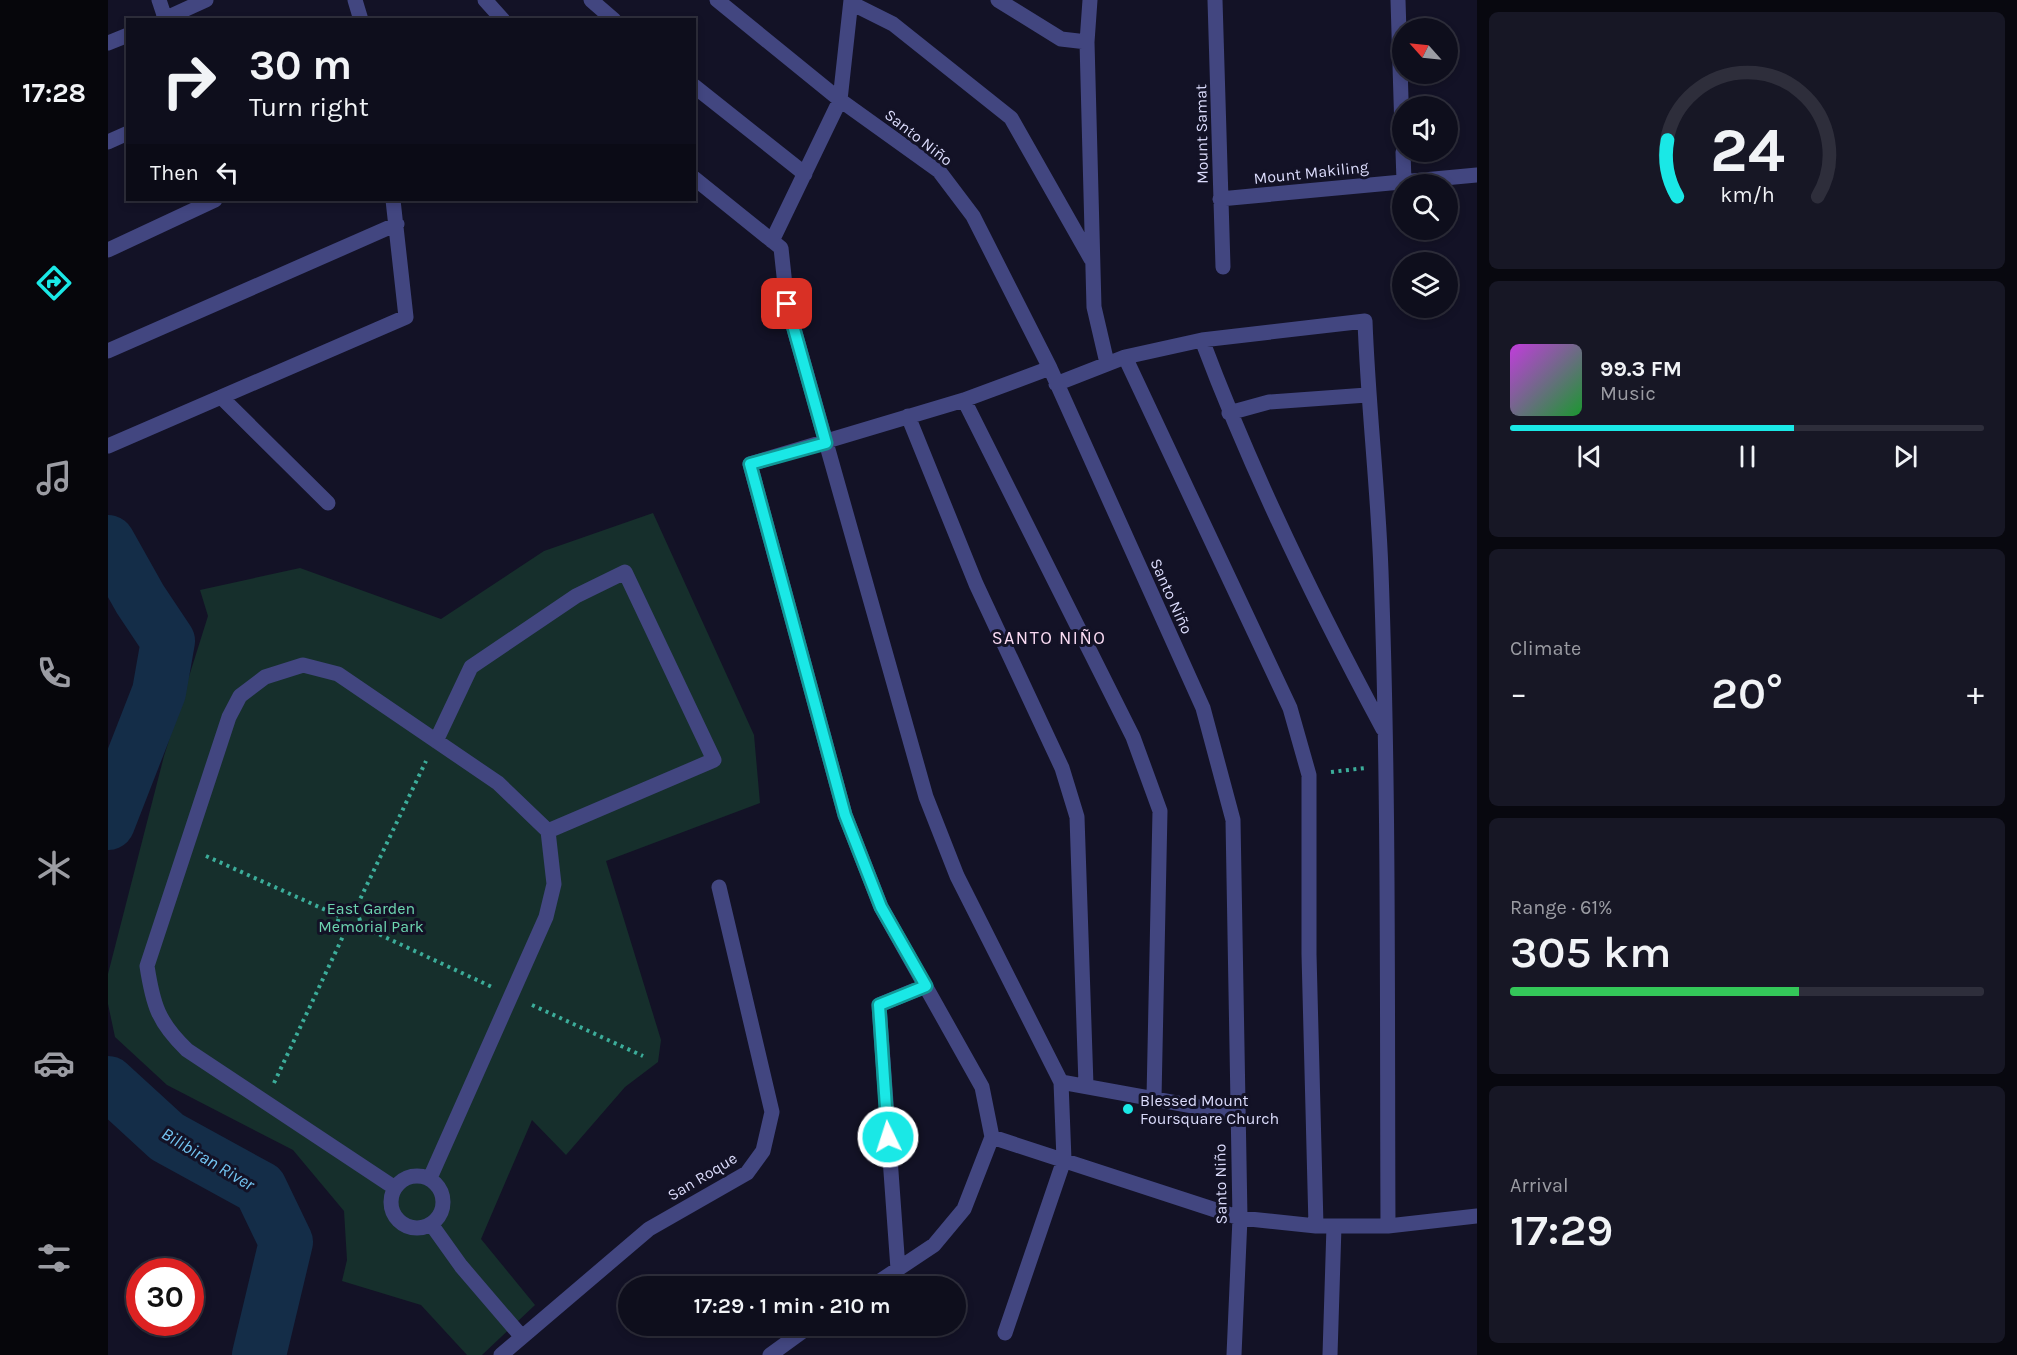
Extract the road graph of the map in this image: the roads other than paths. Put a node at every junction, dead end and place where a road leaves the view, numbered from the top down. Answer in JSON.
{"nodes":[{"id":1,"x":159,"y":0,"type":"edge"},
{"id":2,"x":206,"y":0,"type":"edge"},
{"id":3,"x":355,"y":0,"type":"edge"},
{"id":4,"x":484,"y":0,"type":"edge"},
{"id":5,"x":591,"y":0,"type":"edge"},
{"id":6,"x":717,"y":0,"type":"edge"},
{"id":7,"x":998,"y":0,"type":"edge"},
{"id":8,"x":1090,"y":0,"type":"edge"},
{"id":9,"x":1215,"y":0,"type":"edge"},
{"id":10,"x":1398,"y":0,"type":"edge"},
{"id":11,"x":851,"y":2,"type":"edge"},
{"id":12,"x":164,"y":18,"type":"edge"},
{"id":13,"x":166,"y":18,"type":"edge"},
{"id":14,"x":360,"y":18,"type":"edge"},
{"id":15,"x":501,"y":18,"type":"edge"},
{"id":16,"x":612,"y":18,"type":"edge"},
{"id":17,"x":126,"y":36,"type":"edge"},
{"id":18,"x":1087,"y":42,"type":"junction"},
{"id":19,"x":108,"y":43,"type":"edge"},
{"id":20,"x":696,"y":88,"type":"edge"},
{"id":21,"x":1401,"y":96,"type":"edge"},
{"id":22,"x":840,"y":100,"type":"junction"},
{"id":23,"x":126,"y":134,"type":"edge"},
{"id":24,"x":108,"y":142,"type":"edge"},
{"id":25,"x":805,"y":174,"type":"junction"},
{"id":26,"x":1477,"y":175,"type":"edge"},
{"id":27,"x":1458,"y":177,"type":"edge"},
{"id":28,"x":696,"y":180,"type":"edge"},
{"id":29,"x":1392,"y":182,"type":"edge"},
{"id":30,"x":1220,"y":200,"type":"junction"},
{"id":31,"x":213,"y":201,"type":"edge"},
{"id":32,"x":393,"y":201,"type":"edge"},
{"id":33,"x":397,"y":224,"type":"junction"},
{"id":34,"x":772,"y":241,"type":"junction"},
{"id":35,"x":108,"y":250,"type":"edge"},
{"id":36,"x":1092,"y":261,"type":"junction"},
{"id":37,"x":1223,"y":267,"type":"dead end"},
{"id":38,"x":1202,"y":340,"type":"junction"},
{"id":39,"x":108,"y":351,"type":"edge"},
{"id":40,"x":1125,"y":357,"type":"junction"},
{"id":41,"x":1107,"y":363,"type":"junction"},
{"id":42,"x":1050,"y":368,"type":"junction"},
{"id":43,"x":1056,"y":384,"type":"junction"},
{"id":44,"x":1367,"y":395,"type":"junction"},
{"id":45,"x":221,"y":397,"type":"junction"},
{"id":46,"x":964,"y":400,"type":"junction"},
{"id":47,"x":1229,"y":413,"type":"junction"},
{"id":48,"x":909,"y":416,"type":"junction"},
{"id":49,"x":826,"y":443,"type":"junction"},
{"id":50,"x":108,"y":446,"type":"edge"},
{"id":51,"x":328,"y":503,"type":"dead end"},
{"id":52,"x":1384,"y":732,"type":"junction"},
{"id":53,"x":436,"y":741,"type":"junction"},
{"id":54,"x":548,"y":831,"type":"junction"},
{"id":55,"x":719,"y":886,"type":"dead end"},
{"id":56,"x":926,"y":986,"type":"junction"},
{"id":57,"x":1061,"y":1082,"type":"junction"},
{"id":58,"x":1086,"y":1085,"type":"junction"},
{"id":59,"x":1154,"y":1098,"type":"junction"},
{"id":60,"x":1237,"y":1114,"type":"junction"},
{"id":61,"x":992,"y":1137,"type":"junction"},
{"id":62,"x":1064,"y":1160,"type":"junction"},
{"id":63,"x":430,"y":1178,"type":"junction"},
{"id":64,"x":395,"y":1188,"type":"junction"},
{"id":65,"x":1477,"y":1216,"type":"edge"},
{"id":66,"x":1240,"y":1218,"type":"junction"},
{"id":67,"x":431,"y":1224,"type":"junction"},
{"id":68,"x":1316,"y":1226,"type":"junction"},
{"id":69,"x":1334,"y":1226,"type":"junction"},
{"id":70,"x":1388,"y":1226,"type":"junction"},
{"id":71,"x":898,"y":1269,"type":"junction"},
{"id":72,"x":888,"y":1276,"type":"edge"},
{"id":73,"x":1005,"y":1333,"type":"dead end"},
{"id":74,"x":521,"y":1336,"type":"junction"},
{"id":75,"x":796,"y":1336,"type":"edge"},
{"id":76,"x":501,"y":1355,"type":"edge"},
{"id":77,"x":770,"y":1355,"type":"edge"},
{"id":78,"x":1234,"y":1355,"type":"edge"},
{"id":79,"x":1330,"y":1355,"type":"edge"}],
"edges":[{"from":1,"to":12,"type":"street"},
{"from":2,"to":13,"type":"street"},
{"from":3,"to":14,"type":"street"},
{"from":4,"to":15,"type":"street"},
{"from":5,"to":16,"type":"street"},
{"from":6,"to":22,"type":"street","name":"Santo Niño"},
{"from":7,"to":18,"type":"street"},
{"from":8,"to":18,"type":"street"},
{"from":9,"to":30,"type":"street","name":"Mount Samat"},
{"from":10,"to":21,"type":"street"},
{"from":11,"to":22,"type":"street"},
{"from":11,"to":36,"type":"street"},
{"from":17,"to":19,"type":"street"},
{"from":18,"to":36,"type":"street"},
{"from":20,"to":25,"type":"street"},
{"from":22,"to":25,"type":"street"},
{"from":22,"to":42,"type":"street","name":"Santo Niño"},
{"from":23,"to":24,"type":"street"},
{"from":25,"to":34,"type":"street"},
{"from":26,"to":27,"type":"street","name":"Mount Makiling"},
{"from":28,"to":34,"type":"street"},
{"from":29,"to":30,"type":"street","name":"Mount Makiling"},
{"from":30,"to":37,"type":"street","name":"Mount Samat"},
{"from":31,"to":35,"type":"street"},
{"from":32,"to":33,"type":"street"},
{"from":33,"to":39,"type":"street"},
{"from":33,"to":45,"type":"street"},
{"from":34,"to":49,"type":"street"},
{"from":36,"to":41,"type":"street"},
{"from":38,"to":40,"type":"street"},
{"from":38,"to":44,"type":"street"},
{"from":38,"to":47,"type":"street"},
{"from":40,"to":41,"type":"street"},
{"from":40,"to":68,"type":"street"},
{"from":41,"to":43,"type":"street"},
{"from":42,"to":43,"type":"street","name":"Santo Niño"},
{"from":42,"to":46,"type":"street"},
{"from":43,"to":60,"type":"street","name":"Santo Niño"},
{"from":44,"to":47,"type":"street"},
{"from":44,"to":52,"type":"street"},
{"from":45,"to":50,"type":"street"},
{"from":45,"to":51,"type":"street"},
{"from":46,"to":48,"type":"street"},
{"from":46,"to":59,"type":"street"},
{"from":47,"to":52,"type":"street"},
{"from":48,"to":49,"type":"street"},
{"from":48,"to":58,"type":"street"},
{"from":49,"to":56,"type":"street"},
{"from":49,"to":57,"type":"street"},
{"from":52,"to":70,"type":"street"},
{"from":53,"to":54,"type":"street"},
{"from":53,"to":54,"type":"street"},
{"from":53,"to":64,"type":"street"},
{"from":54,"to":63,"type":"street"},
{"from":55,"to":74,"type":"street","name":"San Roque"},
{"from":56,"to":61,"type":"street"},
{"from":56,"to":71,"type":"street"},
{"from":57,"to":58,"type":"street"},
{"from":57,"to":62,"type":"street"},
{"from":58,"to":59,"type":"street"},
{"from":59,"to":60,"type":"street"},
{"from":60,"to":66,"type":"street","name":"Santo Niño"},
{"from":61,"to":62,"type":"street"},
{"from":61,"to":71,"type":"street"},
{"from":62,"to":66,"type":"street"},
{"from":62,"to":73,"type":"street"},
{"from":63,"to":64,"type":"street"},
{"from":63,"to":67,"type":"street"},
{"from":64,"to":67,"type":"street"},
{"from":65,"to":70,"type":"street"},
{"from":66,"to":68,"type":"street"},
{"from":66,"to":78,"type":"street","name":"Santo Niño"},
{"from":67,"to":74,"type":"street"},
{"from":68,"to":69,"type":"street"},
{"from":69,"to":70,"type":"street"},
{"from":69,"to":79,"type":"street"},
{"from":71,"to":72,"type":"street"},
{"from":74,"to":76,"type":"street","name":"San Roque"},
{"from":75,"to":77,"type":"street"}]}
